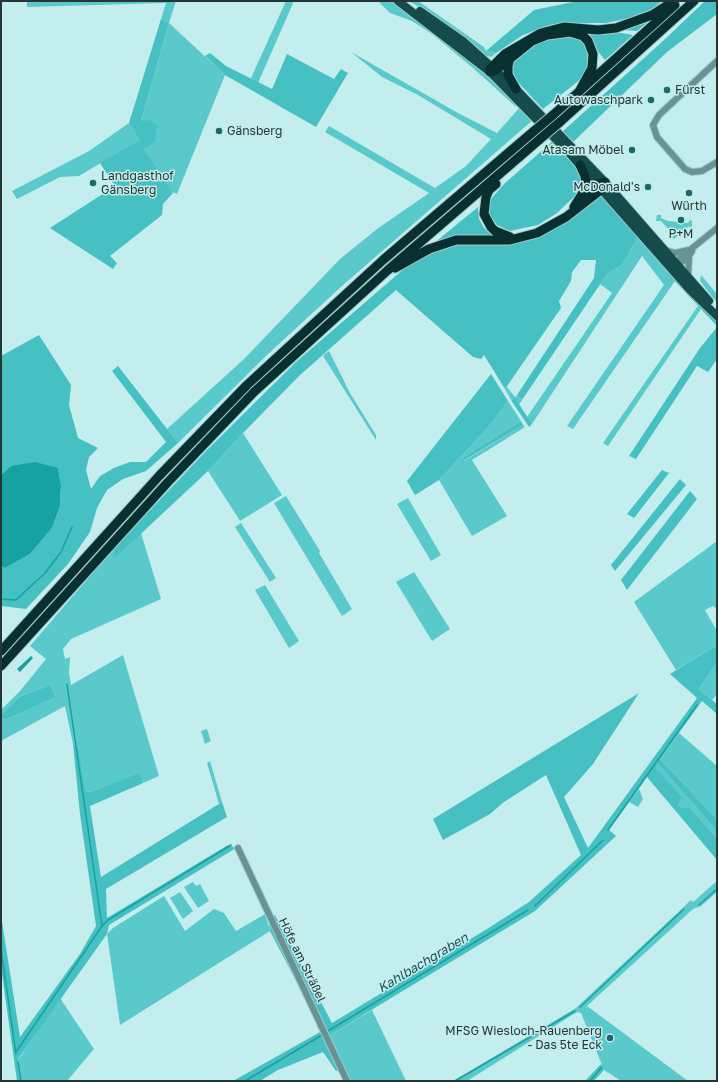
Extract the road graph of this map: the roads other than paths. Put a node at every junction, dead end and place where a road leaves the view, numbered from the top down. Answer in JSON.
{"nodes":[{"id":1,"x":398,"y":1,"type":"edge"},
{"id":2,"x":402,"y":1,"type":"edge"},
{"id":3,"x":674,"y":1,"type":"edge"},
{"id":4,"x":679,"y":1,"type":"edge"},
{"id":5,"x":694,"y":1,"type":"edge"},
{"id":6,"x":510,"y":57,"type":"junction"},
{"id":7,"x":717,"y":61,"type":"edge"},
{"id":8,"x":494,"y":72,"type":"junction"},
{"id":9,"x":516,"y":89,"type":"junction"},
{"id":10,"x":579,"y":92,"type":"junction"},
{"id":11,"x":556,"y":119,"type":"junction"},
{"id":12,"x":516,"y":160,"type":"junction"},
{"id":13,"x":717,"y":162,"type":"edge"},
{"id":14,"x":580,"y":165,"type":"junction"},
{"id":15,"x":601,"y":185,"type":"junction"},
{"id":16,"x":583,"y":194,"type":"junction"},
{"id":17,"x":566,"y":217,"type":"junction"},
{"id":18,"x":717,"y":228,"type":"edge"},
{"id":19,"x":518,"y":238,"type":"junction"},
{"id":20,"x":664,"y":249,"type":"junction"},
{"id":21,"x":692,"y":249,"type":"junction"},
{"id":22,"x":689,"y":256,"type":"junction"},
{"id":23,"x":674,"y":268,"type":"junction"},
{"id":24,"x":388,"y":270,"type":"junction"},
{"id":25,"x":688,"y":277,"type":"junction"},
{"id":26,"x":717,"y":310,"type":"edge"},
{"id":27,"x":717,"y":316,"type":"edge"},
{"id":28,"x":1,"y":651,"type":"edge"},
{"id":29,"x":1,"y":666,"type":"edge"},
{"id":30,"x":238,"y":848,"type":"dead end"},
{"id":31,"x":347,"y":1081,"type":"edge"}],
"edges":[{"from":1,"to":8,"type":"main road"},
{"from":2,"to":8,"type":"main road"},
{"from":3,"to":8,"type":"highway"},
{"from":4,"to":10,"type":"highway"},
{"from":5,"to":11,"type":"highway"},
{"from":6,"to":8,"type":"highway"},
{"from":6,"to":9,"type":"highway"},
{"from":6,"to":10,"type":"highway"},
{"from":7,"to":13,"type":"street"},
{"from":8,"to":9,"type":"main road"},
{"from":8,"to":14,"type":"main road"},
{"from":9,"to":15,"type":"main road"},
{"from":10,"to":11,"type":"highway"},
{"from":11,"to":12,"type":"highway","bridge":true},
{"from":11,"to":28,"type":"highway","bridge":true},
{"from":12,"to":19,"type":"highway"},
{"from":12,"to":24,"type":"highway"},
{"from":14,"to":15,"type":"main road"},
{"from":14,"to":16,"type":"highway"},
{"from":15,"to":16,"type":"highway"},
{"from":15,"to":17,"type":"highway"},
{"from":15,"to":20,"type":"main road"},
{"from":15,"to":23,"type":"main road"},
{"from":16,"to":17,"type":"highway"},
{"from":17,"to":19,"type":"highway"},
{"from":18,"to":21,"type":"street"},
{"from":19,"to":24,"type":"highway"},
{"from":20,"to":21,"type":"street"},
{"from":20,"to":23,"type":"main road"},
{"from":21,"to":22,"type":"street"},
{"from":21,"to":23,"type":"street"},
{"from":22,"to":23,"type":"street"},
{"from":22,"to":25,"type":"street"},
{"from":23,"to":25,"type":"main road"},
{"from":23,"to":27,"type":"main road"},
{"from":24,"to":29,"type":"highway"},
{"from":25,"to":26,"type":"main road"},
{"from":30,"to":31,"type":"street","name":"Höfe am Sträßel"}]}
